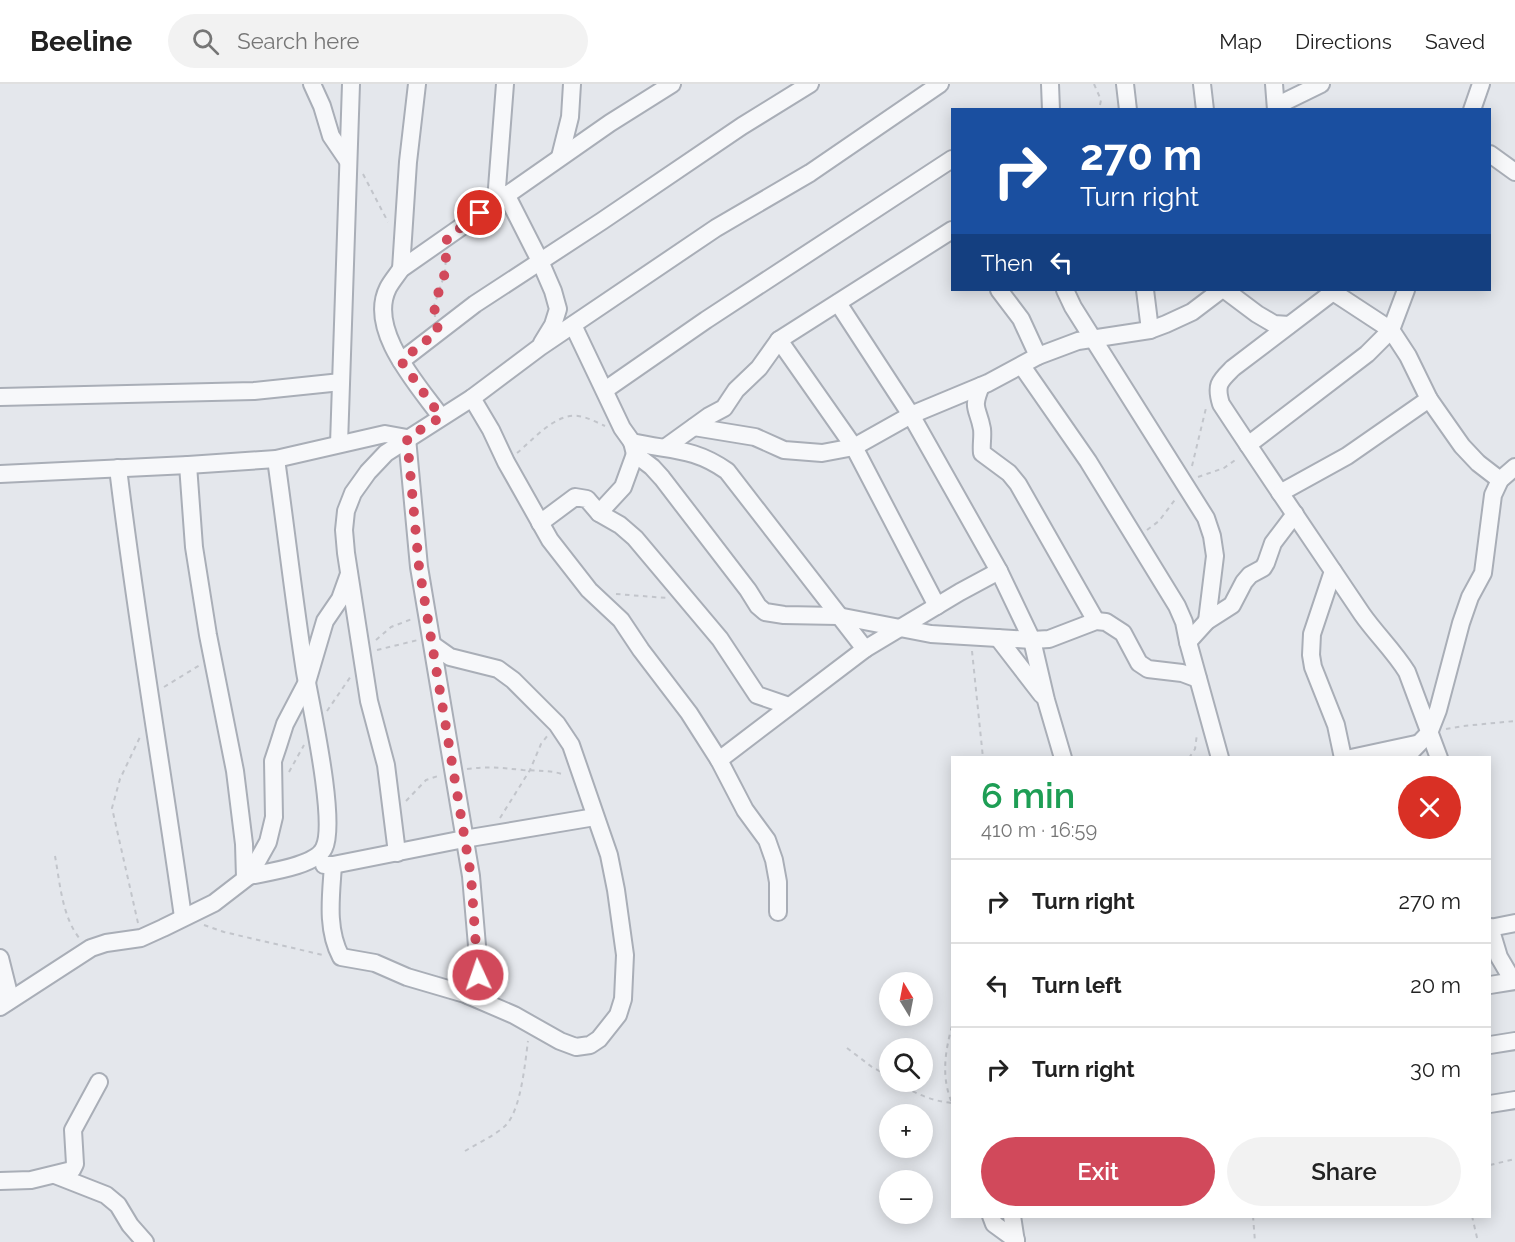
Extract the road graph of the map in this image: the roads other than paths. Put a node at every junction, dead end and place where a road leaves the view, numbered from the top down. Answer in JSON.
{"nodes":[{"id":1,"x":312,"y":84,"type":"edge"},
{"id":2,"x":351,"y":84,"type":"edge"},
{"id":3,"x":417,"y":84,"type":"edge"},
{"id":4,"x":505,"y":84,"type":"edge"},
{"id":5,"x":572,"y":84,"type":"edge"},
{"id":6,"x":672,"y":84,"type":"edge"},
{"id":7,"x":810,"y":84,"type":"edge"},
{"id":8,"x":940,"y":84,"type":"edge"},
{"id":9,"x":1050,"y":84,"type":"edge"},
{"id":10,"x":1125,"y":84,"type":"edge"},
{"id":11,"x":1202,"y":84,"type":"edge"},
{"id":12,"x":1274,"y":84,"type":"edge"},
{"id":13,"x":1321,"y":84,"type":"edge"},
{"id":14,"x":1481,"y":84,"type":"edge"},
{"id":15,"x":1051,"y":108,"type":"edge"},
{"id":16,"x":1128,"y":108,"type":"edge"},
{"id":17,"x":1205,"y":108,"type":"edge"},
{"id":18,"x":1276,"y":108,"type":"edge"},
{"id":19,"x":1473,"y":108,"type":"edge"},
{"id":20,"x":1491,"y":155,"type":"edge"},
{"id":21,"x":349,"y":157,"type":"junction"},
{"id":22,"x":560,"y":157,"type":"junction"},
{"id":23,"x":951,"y":160,"type":"edge"},
{"id":24,"x":1515,"y":172,"type":"edge"},
{"id":25,"x":501,"y":198,"type":"junction"},
{"id":26,"x":951,"y":231,"type":"edge"},
{"id":27,"x":540,"y":261,"type":"junction"},
{"id":28,"x":401,"y":269,"type":"junction"},
{"id":29,"x":1066,"y":291,"type":"edge"},
{"id":30,"x":1145,"y":291,"type":"edge"},
{"id":31,"x":1222,"y":291,"type":"edge"},
{"id":32,"x":1224,"y":291,"type":"edge"},
{"id":33,"x":1331,"y":291,"type":"edge"},
{"id":34,"x":1406,"y":291,"type":"edge"},
{"id":35,"x":1006,"y":292,"type":"edge"},
{"id":36,"x":838,"y":303,"type":"junction"},
{"id":37,"x":573,"y":325,"type":"junction"},
{"id":38,"x":1289,"y":325,"type":"junction"},
{"id":39,"x":1150,"y":330,"type":"junction"},
{"id":40,"x":1391,"y":330,"type":"junction"},
{"id":41,"x":1093,"y":339,"type":"junction"},
{"id":42,"x":779,"y":340,"type":"junction"},
{"id":43,"x":540,"y":347,"type":"junction"},
{"id":44,"x":1038,"y":356,"type":"junction"},
{"id":45,"x":401,"y":361,"type":"junction"},
{"id":46,"x":1022,"y":366,"type":"junction"},
{"id":47,"x":341,"y":382,"type":"junction"},
{"id":48,"x":981,"y":386,"type":"junction"},
{"id":49,"x":605,"y":390,"type":"junction"},
{"id":50,"x":0,"y":397,"type":"edge"},
{"id":51,"x":472,"y":398,"type":"junction"},
{"id":52,"x":1429,"y":399,"type":"junction"},
{"id":53,"x":911,"y":415,"type":"junction"},
{"id":54,"x":441,"y":417,"type":"junction"},
{"id":55,"x":694,"y":427,"type":"junction"},
{"id":56,"x":407,"y":438,"type":"junction"},
{"id":57,"x":631,"y":443,"type":"junction"},
{"id":58,"x":339,"y":444,"type":"junction"},
{"id":59,"x":666,"y":447,"type":"junction"},
{"id":60,"x":854,"y":447,"type":"junction"},
{"id":61,"x":1250,"y":448,"type":"junction"},
{"id":62,"x":276,"y":459,"type":"junction"},
{"id":63,"x":188,"y":465,"type":"junction"},
{"id":64,"x":1515,"y":467,"type":"edge"},
{"id":65,"x":118,"y":468,"type":"junction"},
{"id":66,"x":0,"y":474,"type":"edge"},
{"id":67,"x":1500,"y":480,"type":"junction"},
{"id":68,"x":1280,"y":493,"type":"junction"},
{"id":69,"x":599,"y":513,"type":"junction"},
{"id":70,"x":1295,"y":514,"type":"junction"},
{"id":71,"x":540,"y":523,"type":"junction"},
{"id":72,"x":999,"y":571,"type":"junction"},
{"id":73,"x":1333,"y":571,"type":"junction"},
{"id":74,"x":349,"y":573,"type":"junction"},
{"id":75,"x":937,"y":606,"type":"junction"},
{"id":76,"x":838,"y":616,"type":"junction"},
{"id":77,"x":1096,"y":621,"type":"junction"},
{"id":78,"x":1207,"y":621,"type":"junction"},
{"id":79,"x":899,"y":628,"type":"junction"},
{"id":80,"x":998,"y":638,"type":"junction"},
{"id":81,"x":432,"y":640,"type":"junction"},
{"id":82,"x":1032,"y":640,"type":"junction"},
{"id":83,"x":1188,"y":642,"type":"junction"},
{"id":84,"x":866,"y":649,"type":"junction"},
{"id":85,"x":1198,"y":679,"type":"junction"},
{"id":86,"x":307,"y":682,"type":"junction"},
{"id":87,"x":1046,"y":700,"type":"junction"},
{"id":88,"x":789,"y":706,"type":"junction"},
{"id":89,"x":1423,"y":739,"type":"junction"},
{"id":90,"x":1062,"y":756,"type":"edge"},
{"id":91,"x":1219,"y":756,"type":"edge"},
{"id":92,"x":1343,"y":756,"type":"edge"},
{"id":93,"x":1359,"y":756,"type":"edge"},
{"id":94,"x":1407,"y":756,"type":"edge"},
{"id":95,"x":1436,"y":756,"type":"edge"},
{"id":96,"x":719,"y":760,"type":"junction"},
{"id":97,"x":595,"y":817,"type":"junction"},
{"id":98,"x":464,"y":839,"type":"junction"},
{"id":99,"x":397,"y":853,"type":"junction"},
{"id":100,"x":302,"y":864,"type":"junction"},
{"id":101,"x":333,"y":866,"type":"junction"},
{"id":102,"x":247,"y":877,"type":"junction"},
{"id":103,"x":778,"y":912,"type":"dead end"},
{"id":104,"x":183,"y":917,"type":"junction"},
{"id":105,"x":1515,"y":923,"type":"edge"},
{"id":106,"x":1491,"y":928,"type":"edge"},
{"id":107,"x":1491,"y":931,"type":"edge"},
{"id":108,"x":0,"y":958,"type":"edge"},
{"id":109,"x":1514,"y":981,"type":"edge"},
{"id":110,"x":1491,"y":985,"type":"edge"},
{"id":111,"x":468,"y":995,"type":"junction"},
{"id":112,"x":3,"y":1005,"type":"edge"},
{"id":113,"x":1515,"y":1041,"type":"edge"},
{"id":114,"x":1491,"y":1045,"type":"edge"},
{"id":115,"x":99,"y":1082,"type":"dead end"},
{"id":116,"x":1515,"y":1100,"type":"edge"},
{"id":117,"x":1491,"y":1104,"type":"edge"},
{"id":118,"x":55,"y":1175,"type":"junction"},
{"id":119,"x":0,"y":1181,"type":"edge"},
{"id":120,"x":992,"y":1218,"type":"edge"},
{"id":121,"x":1012,"y":1218,"type":"edge"},
{"id":122,"x":1016,"y":1241,"type":"edge"},
{"id":123,"x":145,"y":1242,"type":"edge"}],
"edges":[{"from":1,"to":21,"type":"street"},
{"from":2,"to":21,"type":"street"},
{"from":3,"to":28,"type":"street"},
{"from":4,"to":25,"type":"street"},
{"from":5,"to":22,"type":"street"},
{"from":6,"to":22,"type":"street"},
{"from":7,"to":27,"type":"street"},
{"from":8,"to":37,"type":"street"},
{"from":9,"to":15,"type":"street"},
{"from":10,"to":16,"type":"street"},
{"from":11,"to":17,"type":"street"},
{"from":12,"to":18,"type":"street"},
{"from":13,"to":18,"type":"street"},
{"from":14,"to":19,"type":"street"},
{"from":20,"to":24,"type":"street"},
{"from":21,"to":47,"type":"street"},
{"from":22,"to":25,"type":"street"},
{"from":23,"to":49,"type":"street"},
{"from":25,"to":27,"type":"street"},
{"from":25,"to":28,"type":"street"},
{"from":26,"to":36,"type":"street"},
{"from":27,"to":43,"type":"street"},
{"from":27,"to":45,"type":"street"},
{"from":28,"to":45,"type":"street"},
{"from":29,"to":41,"type":"street"},
{"from":30,"to":39,"type":"street"},
{"from":31,"to":39,"type":"street"},
{"from":32,"to":38,"type":"street"},
{"from":33,"to":38,"type":"street"},
{"from":33,"to":40,"type":"street"},
{"from":34,"to":40,"type":"street"},
{"from":35,"to":44,"type":"street"},
{"from":36,"to":42,"type":"street"},
{"from":36,"to":53,"type":"street"},
{"from":37,"to":43,"type":"street"},
{"from":37,"to":49,"type":"street"},
{"from":38,"to":61,"type":"street"},
{"from":39,"to":41,"type":"street"},
{"from":40,"to":52,"type":"street"},
{"from":40,"to":61,"type":"street"},
{"from":41,"to":44,"type":"street"},
{"from":41,"to":78,"type":"street"},
{"from":42,"to":55,"type":"street"},
{"from":42,"to":60,"type":"street"},
{"from":43,"to":51,"type":"street"},
{"from":44,"to":46,"type":"street"},
{"from":45,"to":54,"type":"street"},
{"from":46,"to":48,"type":"street"},
{"from":46,"to":83,"type":"street"},
{"from":47,"to":50,"type":"street"},
{"from":47,"to":58,"type":"street"},
{"from":48,"to":53,"type":"street"},
{"from":48,"to":77,"type":"street"},
{"from":49,"to":57,"type":"street"},
{"from":51,"to":54,"type":"street"},
{"from":51,"to":71,"type":"street"},
{"from":52,"to":67,"type":"street"},
{"from":52,"to":68,"type":"street"},
{"from":53,"to":60,"type":"street"},
{"from":53,"to":72,"type":"street"},
{"from":54,"to":56,"type":"street"},
{"from":55,"to":59,"type":"street"},
{"from":55,"to":60,"type":"street"},
{"from":56,"to":58,"type":"street"},
{"from":56,"to":74,"type":"street"},
{"from":56,"to":81,"type":"street"},
{"from":57,"to":59,"type":"street"},
{"from":57,"to":69,"type":"street"},
{"from":57,"to":76,"type":"street"},
{"from":58,"to":62,"type":"street"},
{"from":59,"to":76,"type":"street"},
{"from":60,"to":75,"type":"street"},
{"from":61,"to":68,"type":"street"},
{"from":62,"to":63,"type":"street"},
{"from":62,"to":86,"type":"street"},
{"from":63,"to":65,"type":"street"},
{"from":63,"to":102,"type":"street"},
{"from":64,"to":67,"type":"street"},
{"from":65,"to":66,"type":"street"},
{"from":65,"to":104,"type":"street"},
{"from":67,"to":89,"type":"street"},
{"from":68,"to":70,"type":"street"},
{"from":69,"to":71,"type":"street"},
{"from":69,"to":88,"type":"street"},
{"from":70,"to":73,"type":"street"},
{"from":70,"to":78,"type":"street"},
{"from":71,"to":96,"type":"street"},
{"from":72,"to":75,"type":"street"},
{"from":72,"to":82,"type":"street"},
{"from":73,"to":89,"type":"street"},
{"from":73,"to":92,"type":"street"},
{"from":74,"to":86,"type":"street"},
{"from":74,"to":99,"type":"street"},
{"from":75,"to":79,"type":"street"},
{"from":76,"to":79,"type":"street"},
{"from":76,"to":84,"type":"street"},
{"from":77,"to":82,"type":"street"},
{"from":77,"to":85,"type":"street"},
{"from":78,"to":83,"type":"street"},
{"from":79,"to":80,"type":"street"},
{"from":79,"to":84,"type":"street"},
{"from":80,"to":82,"type":"street"},
{"from":80,"to":87,"type":"street"},
{"from":81,"to":97,"type":"street"},
{"from":81,"to":98,"type":"street"},
{"from":82,"to":87,"type":"street"},
{"from":83,"to":85,"type":"street"},
{"from":84,"to":88,"type":"street"},
{"from":85,"to":91,"type":"street"},
{"from":86,"to":100,"type":"street"},
{"from":86,"to":102,"type":"street"},
{"from":87,"to":90,"type":"street"},
{"from":88,"to":96,"type":"street"},
{"from":89,"to":93,"type":"street"},
{"from":89,"to":94,"type":"street"},
{"from":89,"to":95,"type":"street"},
{"from":96,"to":103,"type":"street"},
{"from":97,"to":98,"type":"street"},
{"from":97,"to":111,"type":"street"},
{"from":98,"to":99,"type":"street"},
{"from":98,"to":111,"type":"street"},
{"from":99,"to":101,"type":"street"},
{"from":100,"to":101,"type":"street"},
{"from":100,"to":102,"type":"street"},
{"from":101,"to":111,"type":"street"},
{"from":102,"to":104,"type":"street"},
{"from":104,"to":112,"type":"street"},
{"from":105,"to":106,"type":"street"},
{"from":107,"to":109,"type":"street"},
{"from":108,"to":112,"type":"street"},
{"from":109,"to":110,"type":"street"},
{"from":113,"to":114,"type":"street"},
{"from":115,"to":118,"type":"street"},
{"from":116,"to":117,"type":"street"},
{"from":118,"to":119,"type":"street"},
{"from":118,"to":123,"type":"street"},
{"from":120,"to":122,"type":"street"},
{"from":121,"to":122,"type":"street"}]}
